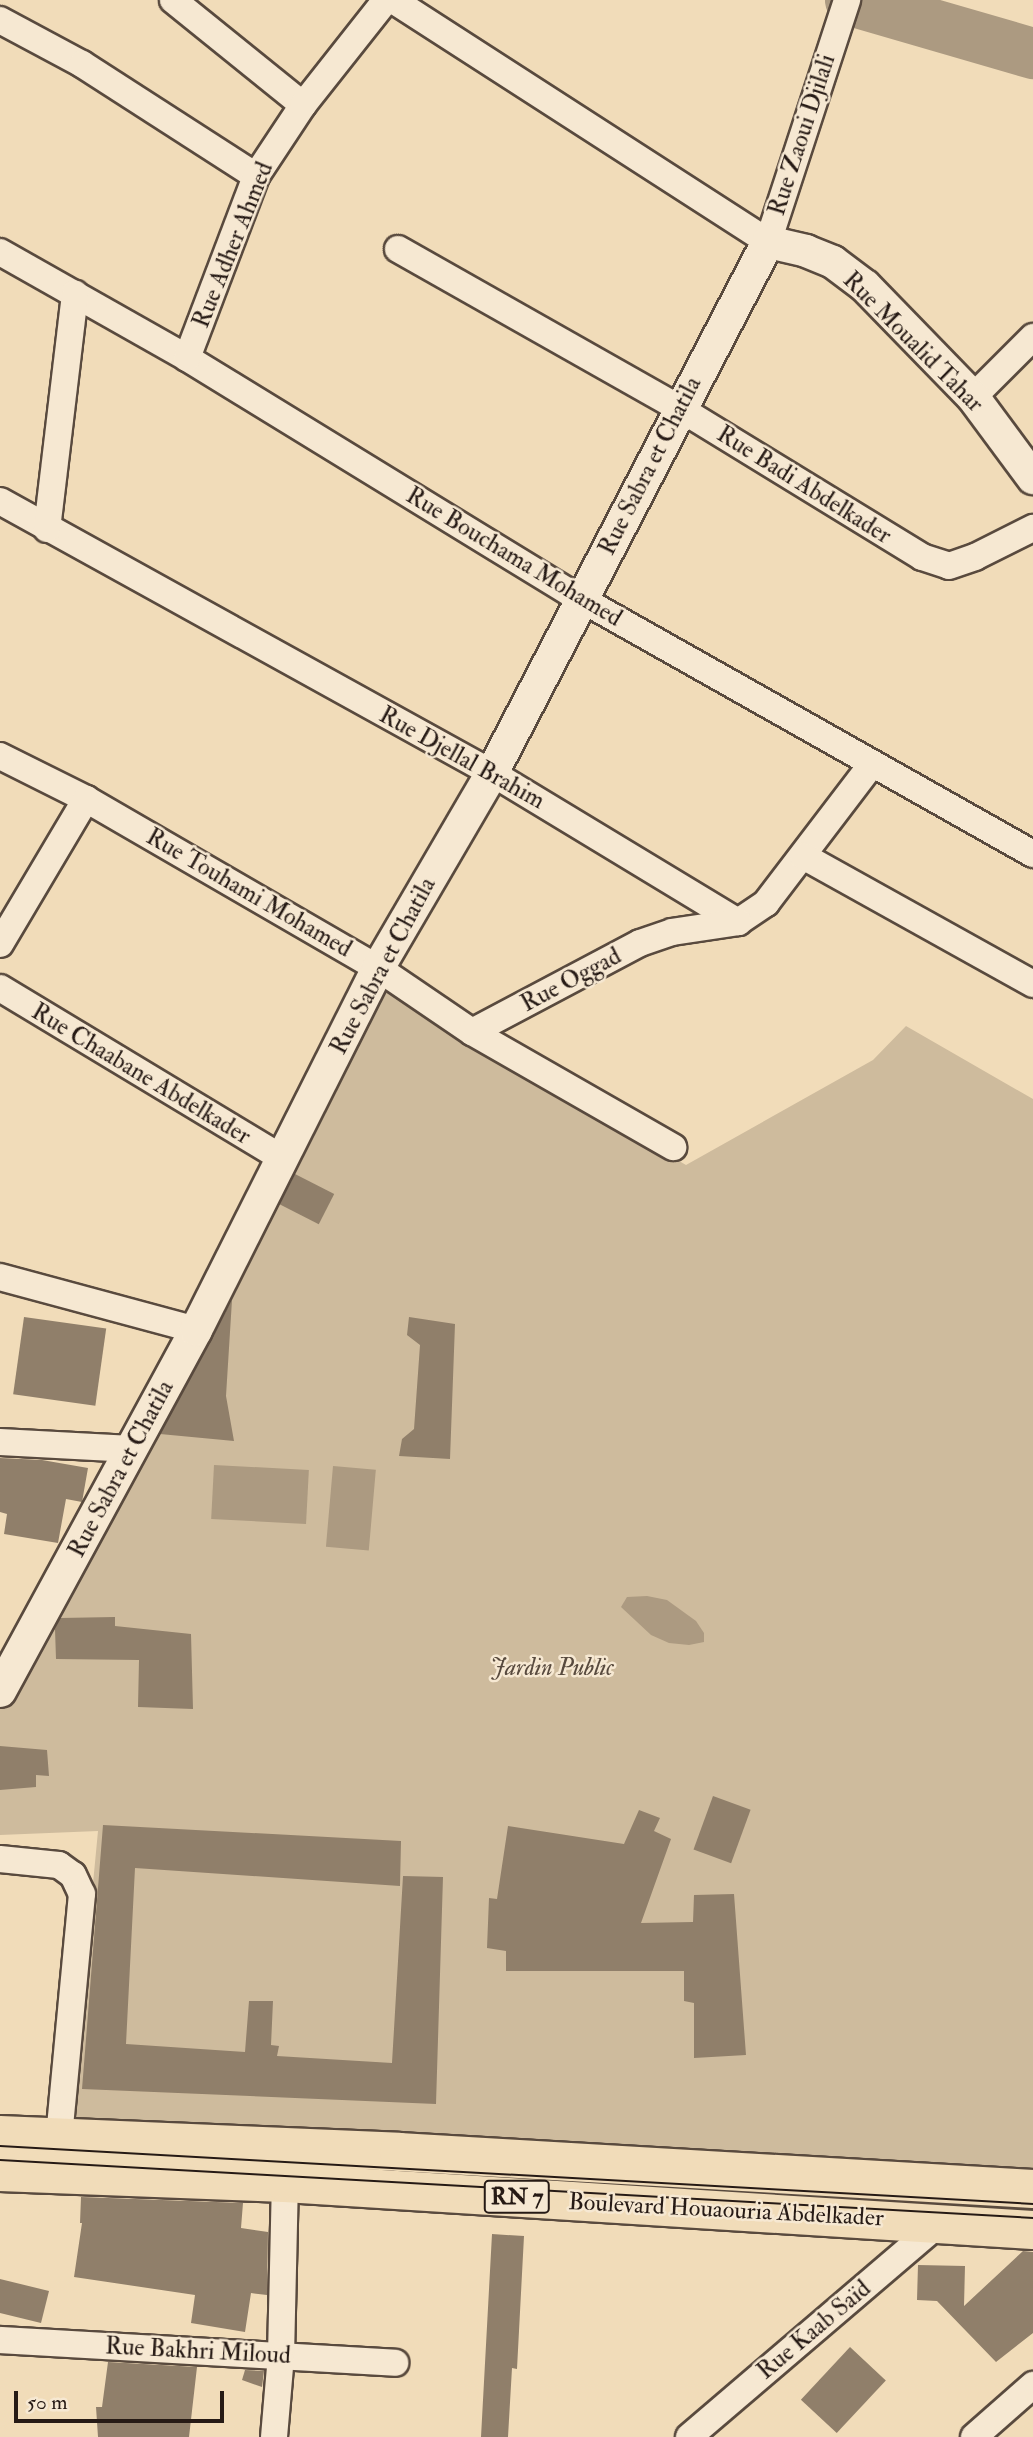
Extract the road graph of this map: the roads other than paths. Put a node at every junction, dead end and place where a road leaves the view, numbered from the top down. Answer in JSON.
{"nodes":[{"id":1,"x":173,"y":0,"type":"edge"},
{"id":2,"x":386,"y":0,"type":"edge"},
{"id":3,"x":393,"y":0,"type":"edge"},
{"id":4,"x":846,"y":0,"type":"edge"},
{"id":5,"x":0,"y":20,"type":"edge"},
{"id":6,"x":303,"y":105,"type":"junction"},
{"id":7,"x":257,"y":176,"type":"junction"},
{"id":8,"x":768,"y":242,"type":"junction"},
{"id":9,"x":398,"y":249,"type":"dead end"},
{"id":10,"x":0,"y":252,"type":"edge"},
{"id":11,"x":75,"y":294,"type":"junction"},
{"id":12,"x":1033,"y":337,"type":"edge"},
{"id":13,"x":187,"y":358,"type":"junction"},
{"id":14,"x":973,"y":397,"type":"junction"},
{"id":15,"x":679,"y":408,"type":"junction"},
{"id":16,"x":1033,"y":478,"type":"edge"},
{"id":17,"x":0,"y":501,"type":"edge"},
{"id":18,"x":1033,"y":528,"type":"edge"},
{"id":19,"x":47,"y":529,"type":"junction"},
{"id":20,"x":581,"y":599,"type":"junction"},
{"id":21,"x":0,"y":756,"type":"edge"},
{"id":22,"x":872,"y":764,"type":"junction"},
{"id":23,"x":492,"y":773,"type":"junction"},
{"id":24,"x":86,"y":799,"type":"junction"},
{"id":25,"x":1033,"y":854,"type":"edge"},
{"id":26,"x":803,"y":856,"type":"junction"},
{"id":27,"x":738,"y":922,"type":"junction"},
{"id":28,"x":0,"y":944,"type":"edge"},
{"id":29,"x":378,"y":968,"type":"junction"},
{"id":30,"x":1033,"y":984,"type":"edge"},
{"id":31,"x":0,"y":988,"type":"edge"},
{"id":32,"x":472,"y":1032,"type":"junction"},
{"id":33,"x":673,"y":1147,"type":"dead end"},
{"id":34,"x":283,"y":1160,"type":"junction"},
{"id":35,"x":0,"y":1277,"type":"edge"},
{"id":36,"x":196,"y":1329,"type":"junction"},
{"id":37,"x":0,"y":1442,"type":"edge"},
{"id":38,"x":132,"y":1449,"type":"junction"},
{"id":39,"x":0,"y":1691,"type":"edge"},
{"id":40,"x":0,"y":1859,"type":"edge"},
{"id":41,"x":0,"y":2136,"type":"edge"},
{"id":42,"x":59,"y":2138,"type":"junction"},
{"id":43,"x":0,"y":2172,"type":"edge"},
{"id":44,"x":285,"y":2183,"type":"junction"},
{"id":45,"x":1033,"y":2189,"type":"edge"},
{"id":46,"x":940,"y":2223,"type":"junction"},
{"id":47,"x":1033,"y":2230,"type":"edge"},
{"id":48,"x":0,"y":2340,"type":"edge"},
{"id":49,"x":281,"y":2356,"type":"junction"},
{"id":50,"x":395,"y":2363,"type":"dead end"},
{"id":51,"x":1033,"y":2385,"type":"edge"},
{"id":52,"x":274,"y":2437,"type":"edge"},
{"id":53,"x":689,"y":2437,"type":"edge"},
{"id":54,"x":974,"y":2437,"type":"edge"}],
"edges":[{"from":1,"to":6,"type":"street"},
{"from":2,"to":6,"type":"street","name":"Rue Adher Ahmed"},
{"from":3,"to":8,"type":"street"},
{"from":4,"to":8,"type":"street","name":"Rue Zaoui Djilali"},
{"from":5,"to":7,"type":"street"},
{"from":6,"to":7,"type":"street","name":"Rue Adher Ahmed"},
{"from":7,"to":13,"type":"street","name":"Rue Adher Ahmed"},
{"from":8,"to":14,"type":"street","name":"Rue Moualid Tahar"},
{"from":8,"to":15,"type":"street","name":"Rue Sabra et Chatila"},
{"from":9,"to":15,"type":"street","name":"Rue Badi Abdelkader"},
{"from":10,"to":11,"type":"street","name":"Rue Bouchama Mohamed"},
{"from":11,"to":13,"type":"street","name":"Rue Bouchama Mohamed"},
{"from":11,"to":19,"type":"street"},
{"from":12,"to":14,"type":"street"},
{"from":13,"to":20,"type":"street","name":"Rue Bouchama Mohamed"},
{"from":14,"to":16,"type":"street","name":"Rue Moualid Tahar"},
{"from":15,"to":18,"type":"street","name":"Rue Badi Abdelkader"},
{"from":15,"to":20,"type":"street","name":"Rue Sabra et Chatila"},
{"from":17,"to":19,"type":"street","name":"Rue Djellal Brahim"},
{"from":19,"to":23,"type":"street","name":"Rue Djellal Brahim"},
{"from":20,"to":22,"type":"street","name":"Rue Bouchama Mohamed"},
{"from":20,"to":23,"type":"street","name":"Rue Sabra et Chatila"},
{"from":21,"to":24,"type":"street","name":"Rue Touhami Mohamed"},
{"from":22,"to":25,"type":"street","name":"Rue Bouchama Mohamed"},
{"from":22,"to":26,"type":"street"},
{"from":23,"to":27,"type":"street","name":"Rue Djellal Brahim"},
{"from":23,"to":29,"type":"street","name":"Rue Sabra et Chatila"},
{"from":24,"to":28,"type":"street"},
{"from":24,"to":29,"type":"street","name":"Rue Touhami Mohamed"},
{"from":26,"to":27,"type":"street"},
{"from":26,"to":30,"type":"street"},
{"from":27,"to":32,"type":"street","name":"Rue Oggad"},
{"from":29,"to":32,"type":"street","name":"Rue Touhami Mohamed"},
{"from":29,"to":34,"type":"street","name":"Rue Sabra et Chatila"},
{"from":31,"to":34,"type":"street","name":"Rue Chaabane Abdelkader"},
{"from":32,"to":33,"type":"street","name":"Rue Touhami Mohamed"},
{"from":34,"to":36,"type":"street","name":"Rue Sabra et Chatila"},
{"from":35,"to":36,"type":"street"},
{"from":36,"to":38,"type":"street","name":"Rue Sabra et Chatila"},
{"from":37,"to":38,"type":"street"},
{"from":38,"to":39,"type":"street","name":"Rue Sabra et Chatila"},
{"from":40,"to":42,"type":"street"},
{"from":41,"to":42,"type":"main road","name":"Boulevard Houaouria Abdelkader","number":"RN 7"},
{"from":42,"to":45,"type":"main road","name":"Boulevard Houaouria Abdelkader","number":"RN 7"},
{"from":43,"to":44,"type":"main road","name":"Boulevard Houaouria Abdelkader","number":"RN 7"},
{"from":44,"to":46,"type":"main road","name":"Boulevard Houaouria Abdelkader","number":"RN 7"},
{"from":44,"to":49,"type":"street"},
{"from":46,"to":47,"type":"main road","name":"Boulevard Houaouria Abdelkader","number":"RN 7"},
{"from":46,"to":53,"type":"street","name":"Rue Kaab Saïd"},
{"from":48,"to":49,"type":"street","name":"Rue Bakhri Miloud"},
{"from":49,"to":50,"type":"street","name":"Rue Bakhri Miloud"},
{"from":49,"to":52,"type":"street"},
{"from":51,"to":54,"type":"street"}]}
